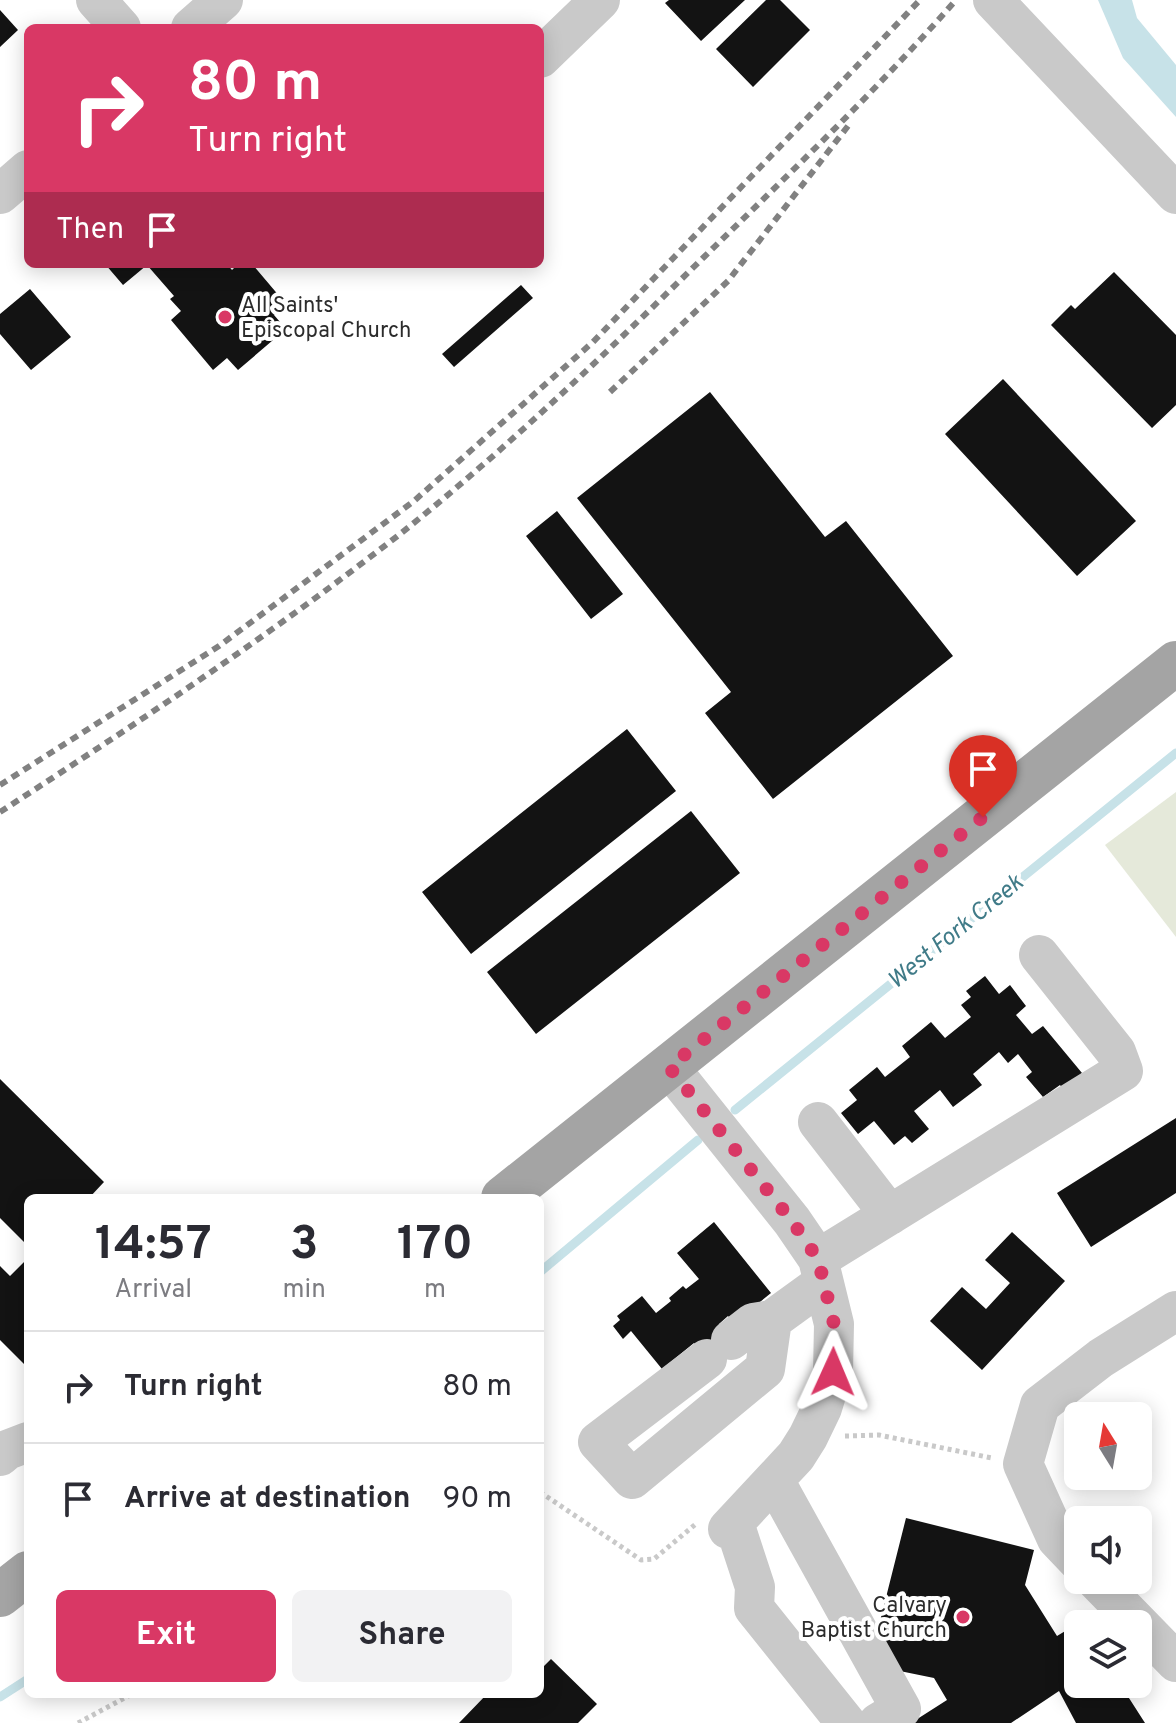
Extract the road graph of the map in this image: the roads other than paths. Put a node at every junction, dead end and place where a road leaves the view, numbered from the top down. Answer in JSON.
{"nodes":[{"id":1,"x":96,"y":0,"type":"edge"},
{"id":2,"x":223,"y":0,"type":"edge"},
{"id":3,"x":600,"y":0,"type":"edge"},
{"id":4,"x":993,"y":0,"type":"edge"},
{"id":5,"x":117,"y":24,"type":"edge"},
{"id":6,"x":196,"y":24,"type":"edge"},
{"id":7,"x":544,"y":54,"type":"edge"},
{"id":8,"x":24,"y":173,"type":"edge"},
{"id":9,"x":0,"y":194,"type":"edge"},
{"id":10,"x":1176,"y":194,"type":"edge"},
{"id":11,"x":1176,"y":663,"type":"edge"},
{"id":12,"x":1039,"y":955,"type":"dead end"},
{"id":13,"x":669,"y":1067,"type":"junction"},
{"id":14,"x":818,"y":1122,"type":"dead end"},
{"id":15,"x":508,"y":1194,"type":"edge"},
{"id":16,"x":890,"y":1215,"type":"junction"},
{"id":17,"x":820,"y":1271,"type":"junction"},
{"id":18,"x":1176,"y":1311,"type":"edge"},
{"id":19,"x":772,"y":1320,"type":"junction"},
{"id":20,"x":774,"y":1480,"type":"junction"},
{"id":21,"x":1064,"y":1546,"type":"edge"},
{"id":22,"x":24,"y":1576,"type":"edge"},
{"id":23,"x":1110,"y":1594,"type":"edge"},
{"id":24,"x":0,"y":1595,"type":"edge"},
{"id":25,"x":1176,"y":1662,"type":"edge"},
{"id":26,"x":846,"y":1723,"type":"edge"},
{"id":27,"x":878,"y":1723,"type":"edge"}],
"edges":[{"from":1,"to":5,"type":"street"},
{"from":2,"to":6,"type":"street"},
{"from":3,"to":7,"type":"street"},
{"from":4,"to":10,"type":"street"},
{"from":8,"to":9,"type":"street"},
{"from":11,"to":13,"type":"main road"},
{"from":12,"to":16,"type":"street"},
{"from":13,"to":15,"type":"main road"},
{"from":13,"to":17,"type":"street"},
{"from":14,"to":16,"type":"street"},
{"from":16,"to":17,"type":"street"},
{"from":17,"to":19,"type":"street"},
{"from":17,"to":20,"type":"street"},
{"from":18,"to":21,"type":"street"},
{"from":19,"to":19,"type":"street"},
{"from":20,"to":26,"type":"street"},
{"from":20,"to":27,"type":"street"},
{"from":22,"to":24,"type":"main road"},
{"from":23,"to":25,"type":"street"}]}
